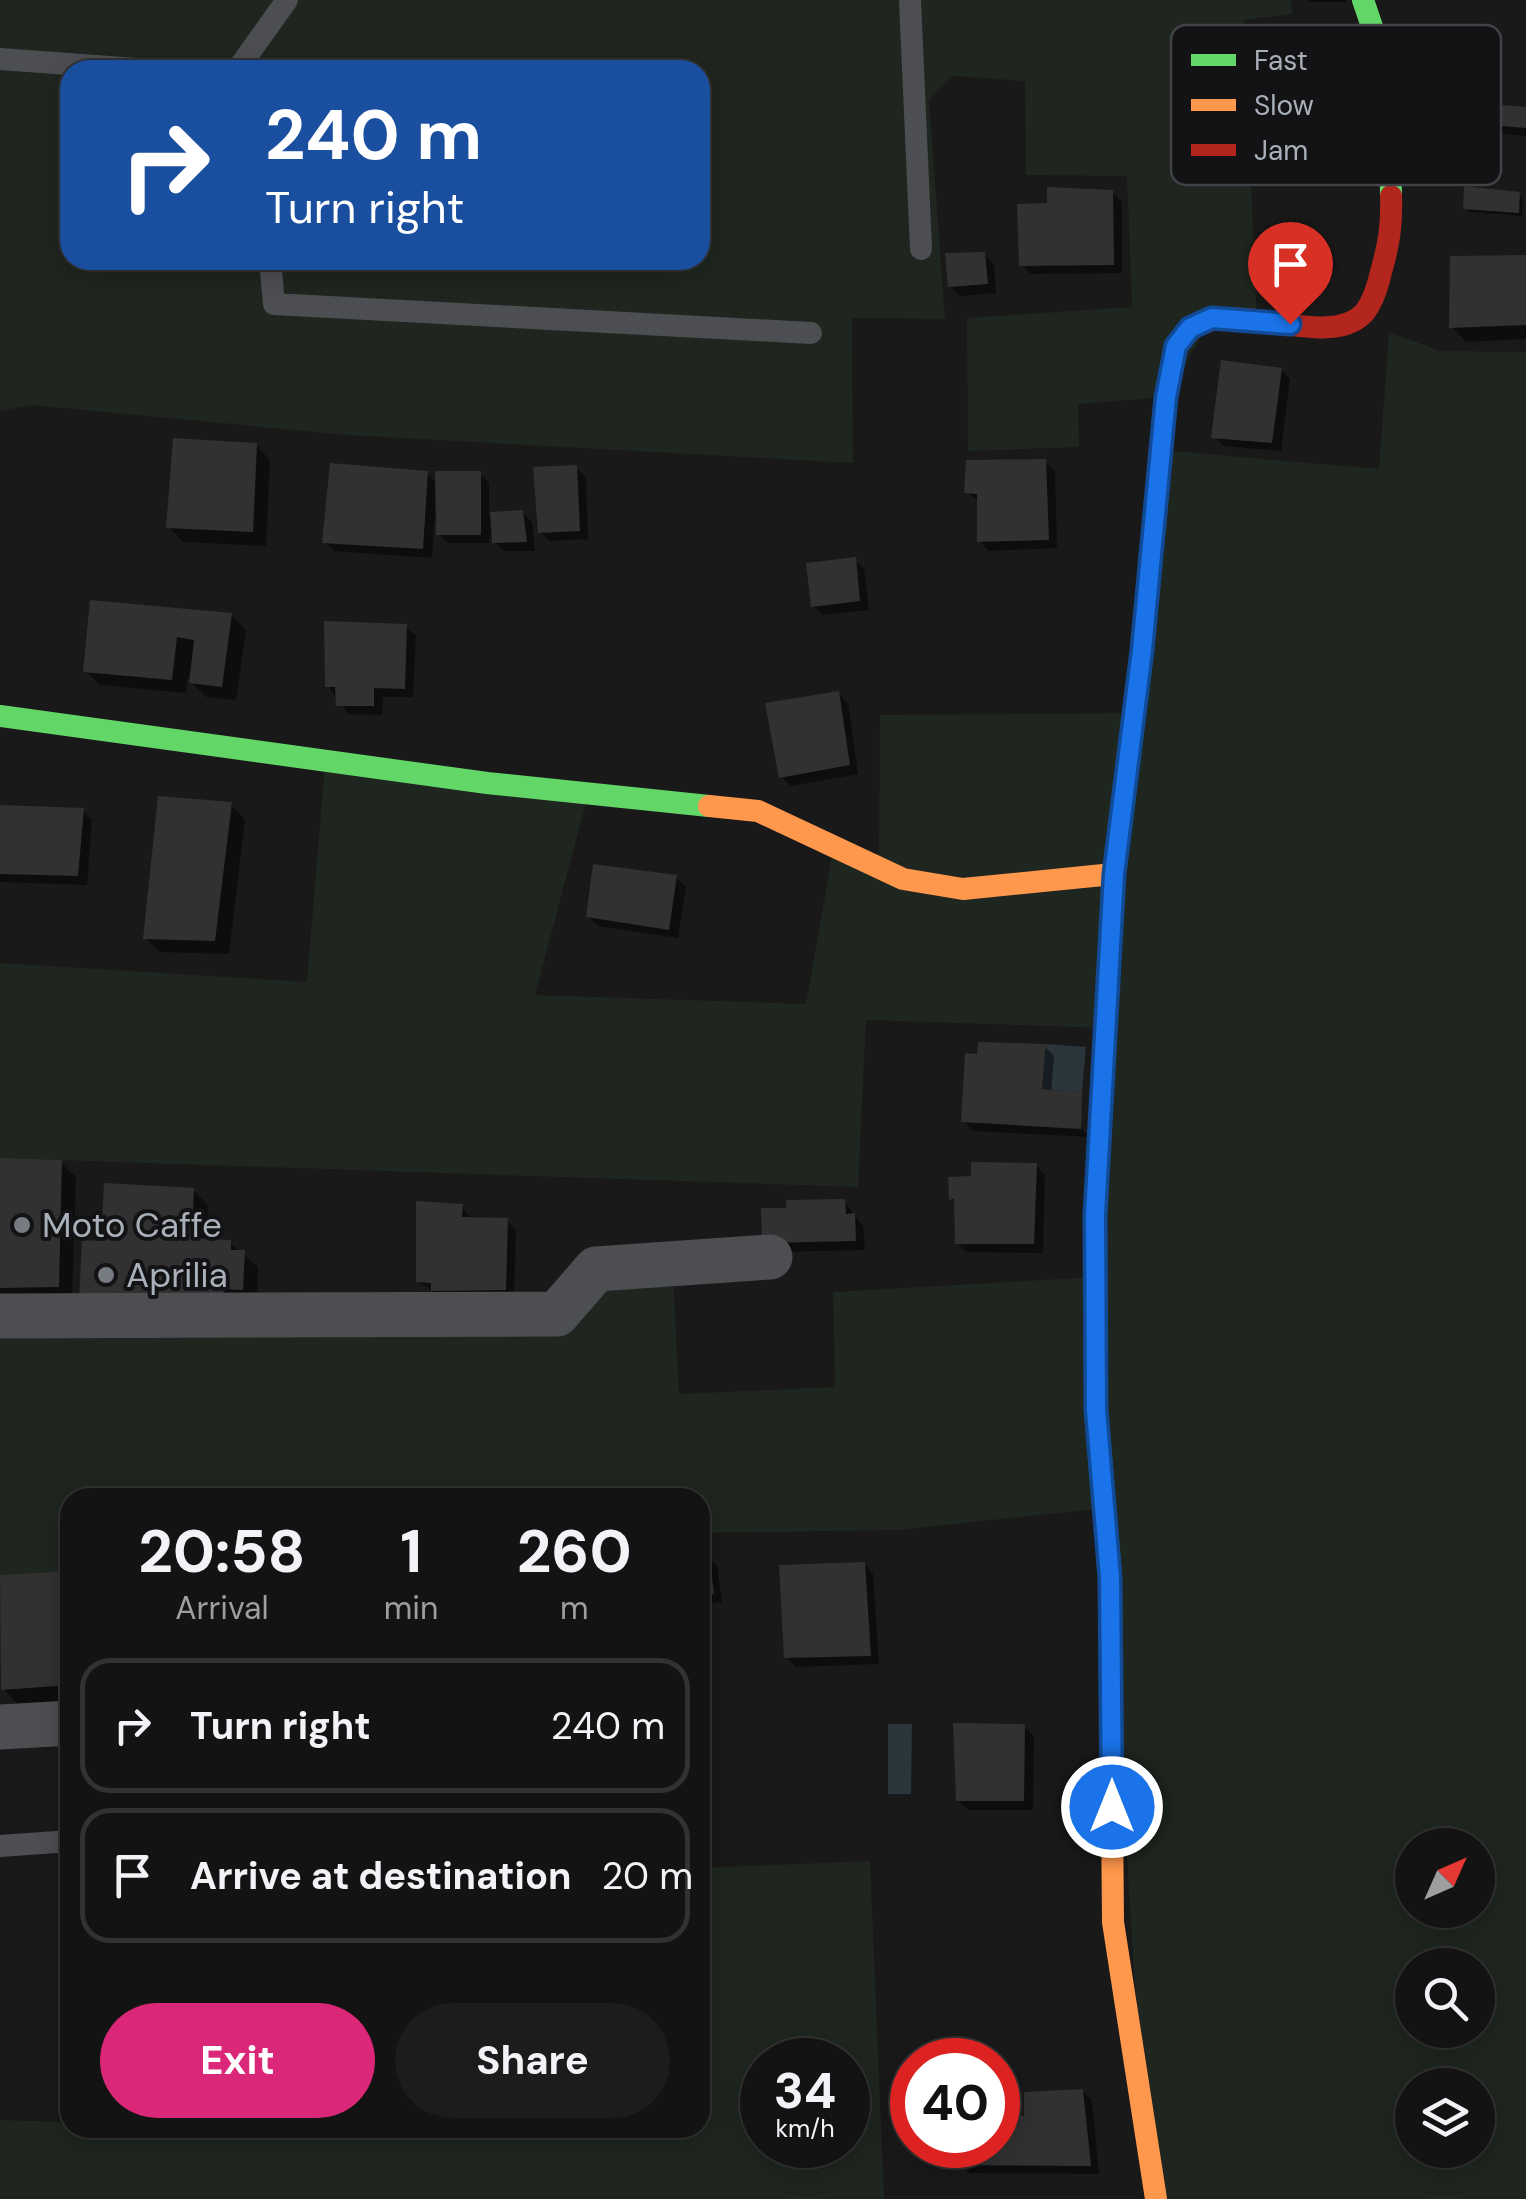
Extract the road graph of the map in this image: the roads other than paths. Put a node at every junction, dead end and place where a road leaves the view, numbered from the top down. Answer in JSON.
{"nodes":[{"id":1,"x":287,"y":0,"type":"edge"},
{"id":2,"x":910,"y":0,"type":"edge"},
{"id":3,"x":1363,"y":0,"type":"edge"},
{"id":4,"x":1371,"y":25,"type":"edge"},
{"id":5,"x":0,"y":59,"type":"edge"},
{"id":6,"x":243,"y":60,"type":"edge"},
{"id":7,"x":60,"y":63,"type":"edge"},
{"id":8,"x":1391,"y":185,"type":"edge"},
{"id":9,"x":920,"y":249,"type":"dead end"},
{"id":10,"x":271,"y":270,"type":"edge"},
{"id":11,"x":811,"y":333,"type":"dead end"},
{"id":12,"x":0,"y":716,"type":"edge"},
{"id":13,"x":1114,"y":874,"type":"junction"},
{"id":14,"x":770,"y":1257,"type":"dead end"},
{"id":15,"x":0,"y":1316,"type":"edge"},
{"id":16,"x":60,"y":1724,"type":"edge"},
{"id":17,"x":0,"y":1727,"type":"edge"},
{"id":18,"x":60,"y":1842,"type":"edge"},
{"id":19,"x":0,"y":1846,"type":"edge"},
{"id":20,"x":1156,"y":2199,"type":"edge"}],
"edges":[{"from":1,"to":6,"type":"lane"},
{"from":2,"to":9,"type":"lane"},
{"from":3,"to":4,"type":"street"},
{"from":5,"to":7,"type":"lane"},
{"from":8,"to":13,"type":"street"},
{"from":10,"to":11,"type":"lane"},
{"from":12,"to":13,"type":"street"},
{"from":13,"to":20,"type":"street"},
{"from":14,"to":15,"type":"street"},
{"from":16,"to":17,"type":"street"},
{"from":18,"to":19,"type":"lane"}]}
